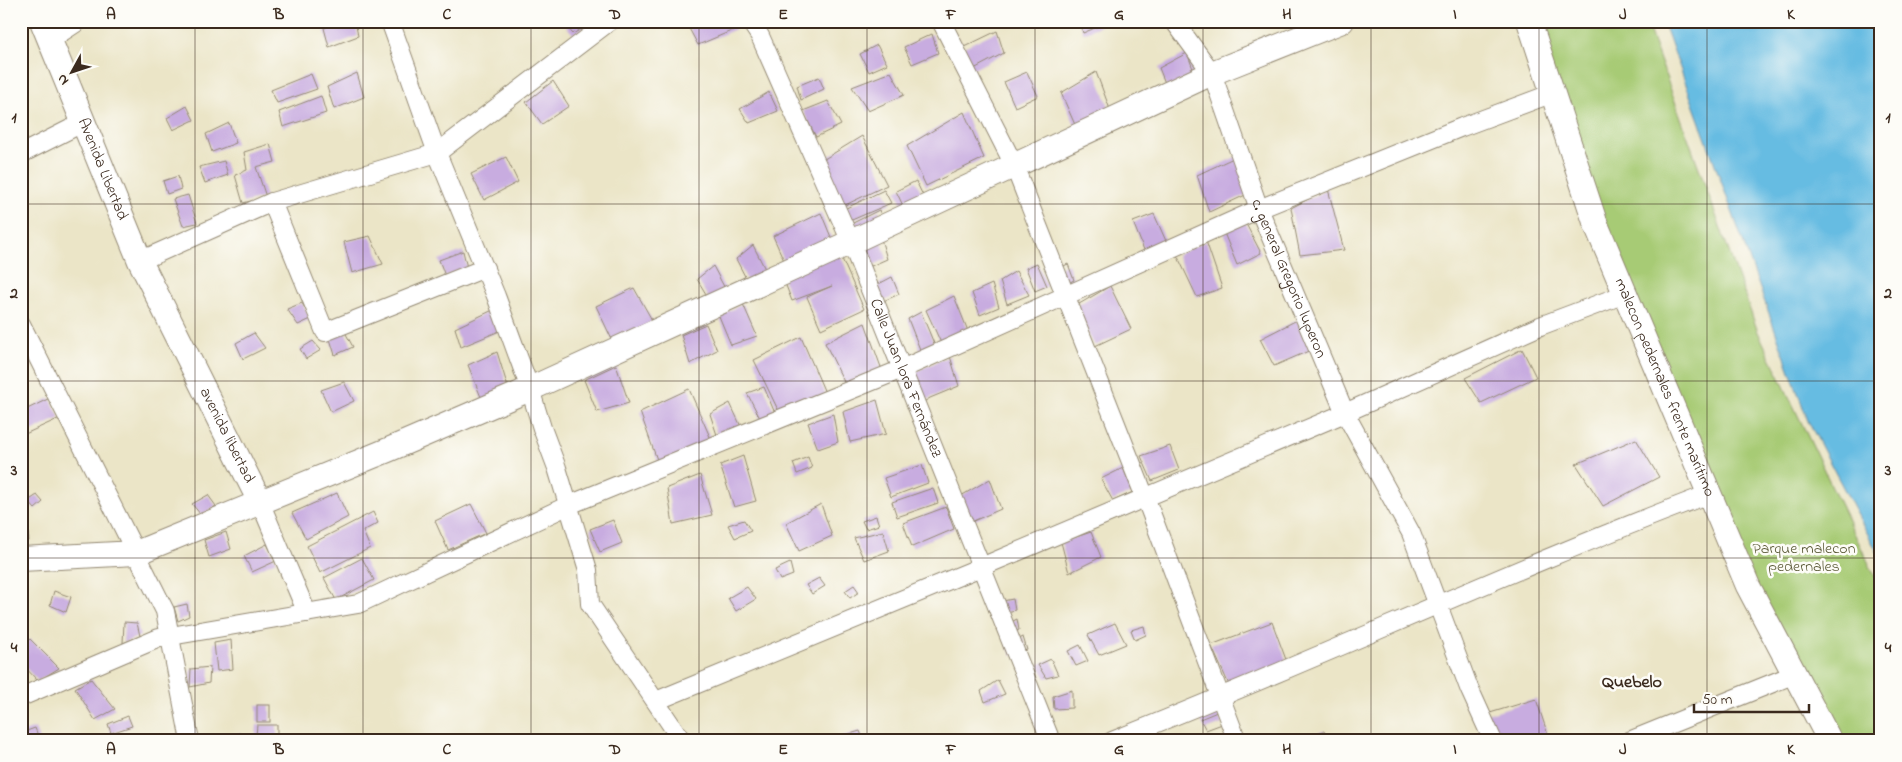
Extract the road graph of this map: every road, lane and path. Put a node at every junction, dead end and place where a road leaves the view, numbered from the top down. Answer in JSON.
{"nodes":[{"id":1,"x":80,"y":21,"type":"edge"},
{"id":2,"x":390,"y":21,"type":"edge"},
{"id":3,"x":610,"y":21,"type":"edge"},
{"id":4,"x":750,"y":21,"type":"edge"},
{"id":5,"x":941,"y":21,"type":"edge"},
{"id":6,"x":1174,"y":21,"type":"edge"},
{"id":7,"x":1342,"y":21,"type":"edge"},
{"id":8,"x":1529,"y":21,"type":"edge"},
{"id":9,"x":46,"y":31,"type":"edge"},
{"id":10,"x":1212,"y":73,"type":"junction"},
{"id":11,"x":1553,"y":93,"type":"junction"},
{"id":12,"x":84,"y":122,"type":"junction"},
{"id":13,"x":437,"y":153,"type":"junction"},
{"id":14,"x":21,"y":154,"type":"edge"},
{"id":15,"x":1014,"y":165,"type":"junction"},
{"id":16,"x":272,"y":202,"type":"junction"},
{"id":17,"x":1259,"y":208,"type":"junction"},
{"id":18,"x":851,"y":242,"type":"junction"},
{"id":19,"x":140,"y":260,"type":"junction"},
{"id":20,"x":485,"y":268,"type":"junction"},
{"id":21,"x":1626,"y":294,"type":"junction"},
{"id":22,"x":1066,"y":296,"type":"junction"},
{"id":23,"x":21,"y":324,"type":"edge"},
{"id":24,"x":902,"y":369,"type":"junction"},
{"id":25,"x":530,"y":389,"type":"junction"},
{"id":26,"x":1345,"y":414,"type":"junction"},
{"id":27,"x":1709,"y":494,"type":"junction"},
{"id":28,"x":1145,"y":498,"type":"junction"},
{"id":29,"x":260,"y":502,"type":"junction"},
{"id":30,"x":569,"y":505,"type":"junction"},
{"id":31,"x":136,"y":553,"type":"junction"},
{"id":32,"x":21,"y":559,"type":"edge"},
{"id":33,"x":1438,"y":605,"type":"junction"},
{"id":34,"x":307,"y":613,"type":"junction"},
{"id":35,"x":170,"y":636,"type":"junction"},
{"id":36,"x":1795,"y":674,"type":"junction"},
{"id":37,"x":21,"y":697,"type":"edge"},
{"id":38,"x":1222,"y":698,"type":"junction"},
{"id":39,"x":656,"y":701,"type":"junction"},
{"id":40,"x":190,"y":741,"type":"edge"},
{"id":41,"x":682,"y":741,"type":"edge"},
{"id":42,"x":1051,"y":741,"type":"edge"},
{"id":43,"x":1112,"y":741,"type":"edge"},
{"id":44,"x":1236,"y":741,"type":"edge"},
{"id":45,"x":1493,"y":741,"type":"edge"},
{"id":46,"x":1629,"y":741,"type":"edge"},
{"id":47,"x":1830,"y":741,"type":"edge"}],
"edges":[{"from":1,"to":9,"type":"street"},
{"from":2,"to":13,"type":"street"},
{"from":3,"to":13,"type":"street"},
{"from":4,"to":18,"type":"street","name":"Calle Juan lora Fernández"},
{"from":5,"to":15,"type":"street"},
{"from":6,"to":10,"type":"street","name":"c. general Gregorio luperon"},
{"from":7,"to":10,"type":"main road"},
{"from":8,"to":11,"type":"main road","name":"malecon pedernales frente marítimo"},
{"from":9,"to":12,"type":"main road","name":"Avenida Libertad"},
{"from":10,"to":15,"type":"main road"},
{"from":10,"to":17,"type":"street","name":"c. general Gregorio luperon"},
{"from":11,"to":17,"type":"street"},
{"from":11,"to":21,"type":"main road","name":"malecon pedernales frente marítimo"},
{"from":12,"to":14,"type":"street"},
{"from":12,"to":19,"type":"main road","name":"Avenida Libertad"},
{"from":13,"to":16,"type":"street"},
{"from":13,"to":20,"type":"street"},
{"from":15,"to":18,"type":"main road"},
{"from":15,"to":22,"type":"street"},
{"from":16,"to":19,"type":"street"},
{"from":16,"to":20,"type":"street"},
{"from":17,"to":22,"type":"street"},
{"from":17,"to":26,"type":"street","name":"c. general Gregorio luperon"},
{"from":18,"to":24,"type":"street","name":"Calle Juan lora Fernández"},
{"from":18,"to":25,"type":"main road"},
{"from":19,"to":29,"type":"main road","name":"avenida libertad"},
{"from":20,"to":25,"type":"street"},
{"from":21,"to":26,"type":"street"},
{"from":21,"to":27,"type":"main road","name":"malecon pedernales frente marítimo"},
{"from":22,"to":24,"type":"street"},
{"from":22,"to":28,"type":"street"},
{"from":23,"to":31,"type":"street"},
{"from":24,"to":30,"type":"street"},
{"from":24,"to":42,"type":"street","name":"Calle Juan lora Fernández"},
{"from":25,"to":29,"type":"main road"},
{"from":25,"to":30,"type":"street"},
{"from":26,"to":28,"type":"street"},
{"from":26,"to":33,"type":"street","name":"c. general Gregorio luperon"},
{"from":27,"to":33,"type":"street"},
{"from":27,"to":36,"type":"main road","name":"malecon pedernales frente marítimo"},
{"from":28,"to":38,"type":"street"},
{"from":28,"to":39,"type":"street"},
{"from":29,"to":31,"type":"main road"},
{"from":29,"to":34,"type":"street","name":"avenida libertad"},
{"from":30,"to":34,"type":"street"},
{"from":30,"to":39,"type":"street"},
{"from":31,"to":32,"type":"main road"},
{"from":31,"to":35,"type":"street"},
{"from":33,"to":38,"type":"street"},
{"from":33,"to":45,"type":"street","name":"c. general Gregorio luperon"},
{"from":34,"to":35,"type":"street"},
{"from":35,"to":37,"type":"street"},
{"from":35,"to":40,"type":"street"},
{"from":36,"to":46,"type":"street"},
{"from":36,"to":47,"type":"main road","name":"malecon pedernales frente marítimo"},
{"from":38,"to":43,"type":"street"},
{"from":38,"to":44,"type":"street"},
{"from":39,"to":41,"type":"street"}]}
